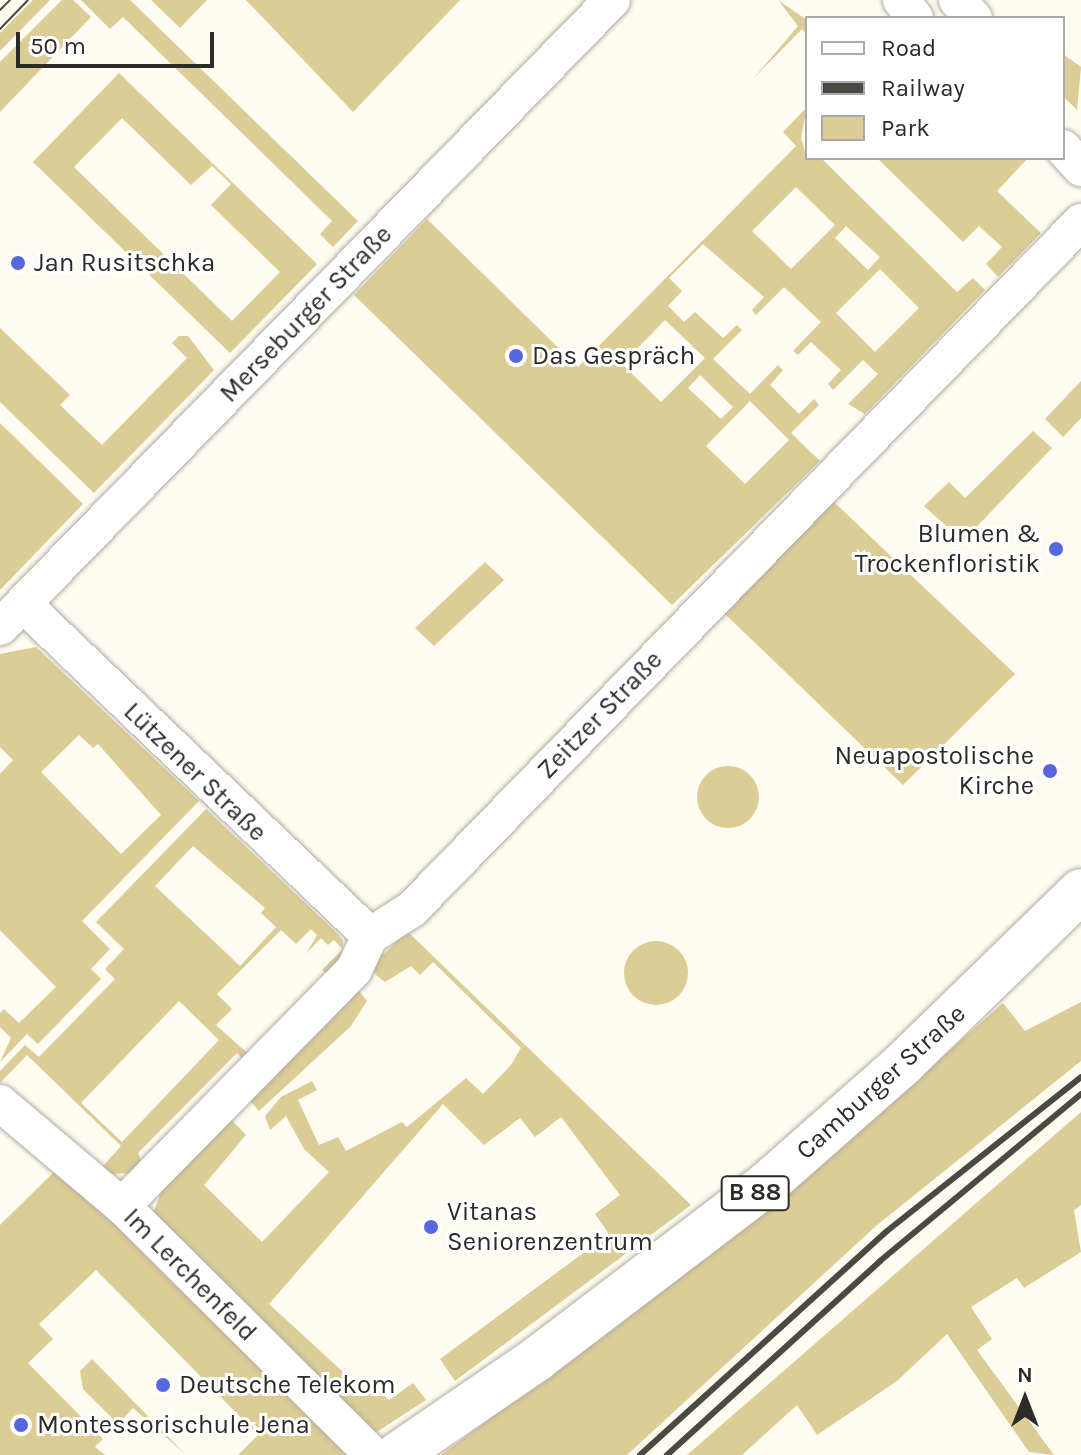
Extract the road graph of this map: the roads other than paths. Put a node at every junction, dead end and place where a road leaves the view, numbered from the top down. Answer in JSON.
{"nodes":[{"id":1,"x":612,"y":0,"type":"edge"},
{"id":2,"x":901,"y":0,"type":"edge"},
{"id":3,"x":957,"y":0,"type":"edge"},
{"id":4,"x":913,"y":16,"type":"edge"},
{"id":5,"x":972,"y":16,"type":"edge"},
{"id":6,"x":1065,"y":150,"type":"edge"},
{"id":7,"x":1081,"y":168,"type":"edge"},
{"id":8,"x":1081,"y":222,"type":"edge"},
{"id":9,"x":11,"y":615,"type":"edge"},
{"id":10,"x":1081,"y":891,"type":"edge"},
{"id":11,"x":370,"y":936,"type":"junction"},
{"id":12,"x":0,"y":1103,"type":"edge"},
{"id":13,"x":122,"y":1206,"type":"junction"},
{"id":14,"x":373,"y":1455,"type":"edge"},
{"id":15,"x":397,"y":1455,"type":"edge"}],
"edges":[{"from":1,"to":9,"type":"street","name":"Merseburger Straße"},
{"from":2,"to":4,"type":"street"},
{"from":3,"to":5,"type":"street"},
{"from":6,"to":7,"type":"street"},
{"from":8,"to":11,"type":"street","name":"Zeitzer Straße"},
{"from":9,"to":11,"type":"street","name":"Lützener Straße"},
{"from":10,"to":15,"type":"main road","name":"Camburger Straße","number":"B 88"},
{"from":11,"to":13,"type":"street"},
{"from":12,"to":13,"type":"street","name":"Im Lerchenfeld"},
{"from":13,"to":14,"type":"street","name":"Im Lerchenfeld"}]}
